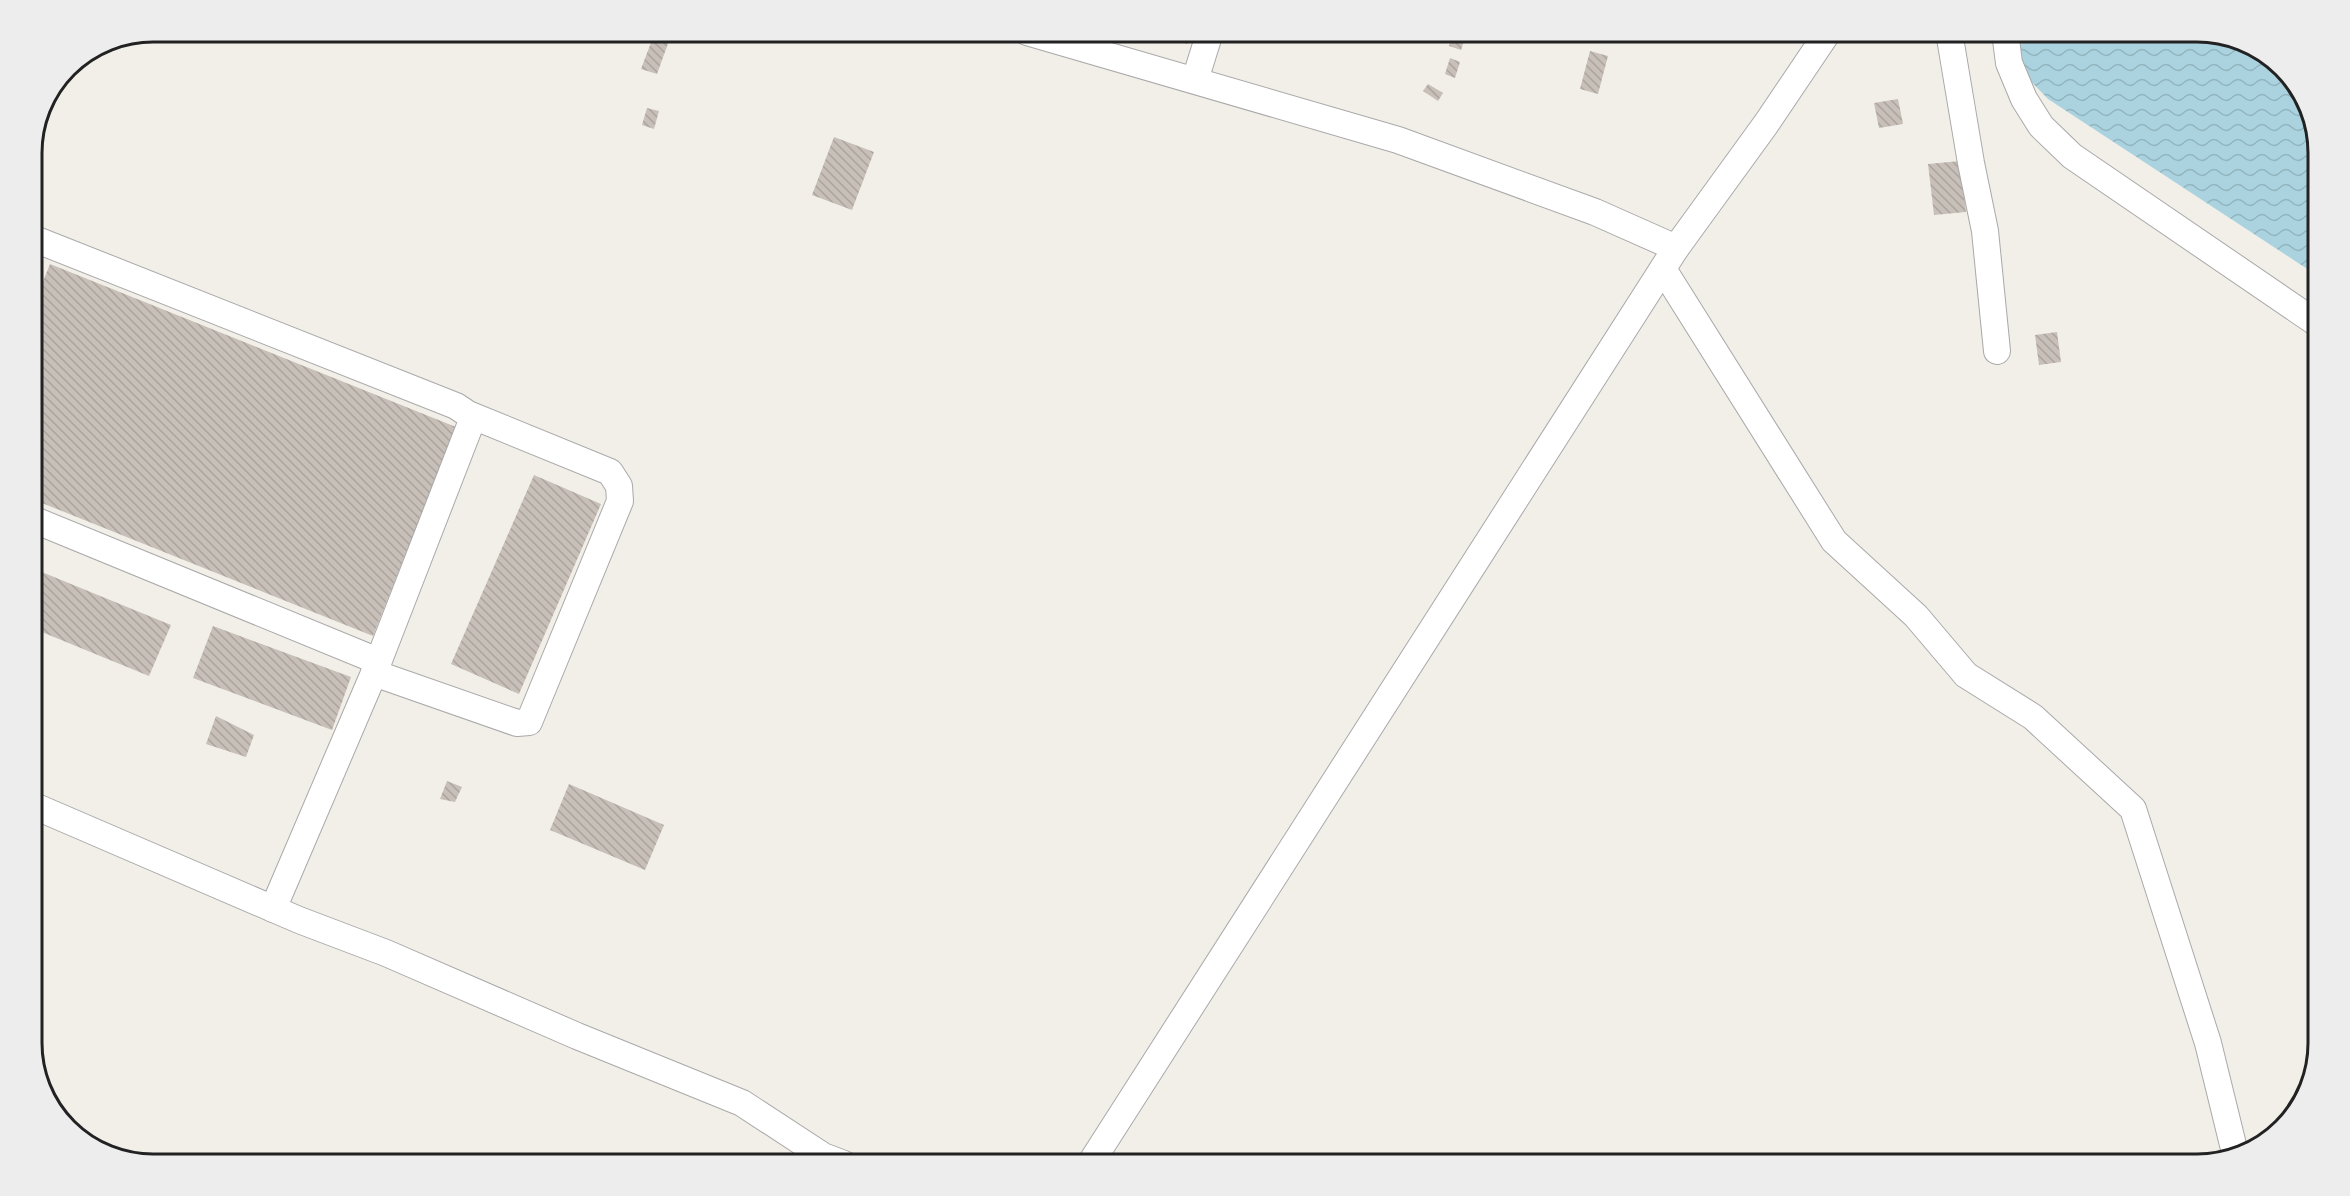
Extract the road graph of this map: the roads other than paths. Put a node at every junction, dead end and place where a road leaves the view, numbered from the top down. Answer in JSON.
{"nodes":[{"id":1,"x":1062,"y":42,"type":"edge"},
{"id":2,"x":1207,"y":42,"type":"edge"},
{"id":3,"x":1821,"y":42,"type":"edge"},
{"id":4,"x":1951,"y":42,"type":"edge"},
{"id":5,"x":2006,"y":42,"type":"edge"},
{"id":6,"x":1196,"y":80,"type":"junction"},
{"id":7,"x":42,"y":242,"type":"edge"},
{"id":8,"x":1669,"y":258,"type":"junction"},
{"id":9,"x":2308,"y":317,"type":"edge"},
{"id":10,"x":1996,"y":351,"type":"dead end"},
{"id":11,"x":468,"y":414,"type":"junction"},
{"id":12,"x":42,"y":523,"type":"edge"},
{"id":13,"x":374,"y":673,"type":"junction"},
{"id":14,"x":42,"y":809,"type":"edge"},
{"id":15,"x":273,"y":909,"type":"junction"},
{"id":16,"x":2234,"y":1148,"type":"edge"},
{"id":17,"x":820,"y":1154,"type":"edge"},
{"id":18,"x":1096,"y":1154,"type":"edge"}],
"edges":[{"from":1,"to":6,"type":"street"},
{"from":2,"to":6,"type":"street"},
{"from":3,"to":8,"type":"street"},
{"from":4,"to":10,"type":"street"},
{"from":5,"to":9,"type":"street"},
{"from":6,"to":8,"type":"street"},
{"from":7,"to":11,"type":"street"},
{"from":8,"to":16,"type":"street"},
{"from":8,"to":18,"type":"street"},
{"from":11,"to":13,"type":"street"},
{"from":11,"to":13,"type":"street"},
{"from":12,"to":13,"type":"street"},
{"from":13,"to":15,"type":"street"},
{"from":14,"to":15,"type":"street"},
{"from":15,"to":17,"type":"street"}]}
